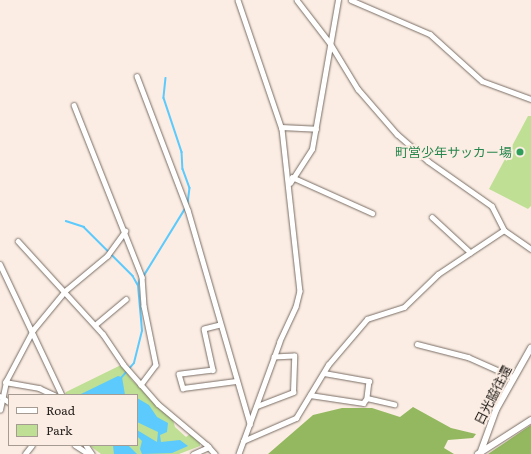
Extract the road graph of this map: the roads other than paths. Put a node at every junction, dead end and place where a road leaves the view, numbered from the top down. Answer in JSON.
{"nodes":[{"id":1,"x":238,"y":0,"type":"edge"},
{"id":2,"x":298,"y":0,"type":"edge"},
{"id":3,"x":338,"y":0,"type":"edge"},
{"id":4,"x":351,"y":0,"type":"edge"},
{"id":5,"x":330,"y":43,"type":"junction"},
{"id":6,"x":137,"y":76,"type":"dead end"},
{"id":7,"x":531,"y":99,"type":"edge"},
{"id":8,"x":74,"y":104,"type":"dead end"},
{"id":9,"x":281,"y":127,"type":"junction"},
{"id":10,"x":316,"y":129,"type":"junction"},
{"id":11,"x":292,"y":177,"type":"junction"},
{"id":12,"x":290,"y":183,"type":"junction"},
{"id":13,"x":372,"y":213,"type":"dead end"},
{"id":14,"x":432,"y":217,"type":"dead end"},
{"id":15,"x":504,"y":230,"type":"junction"},
{"id":16,"x":125,"y":231,"type":"junction"},
{"id":17,"x":18,"y":241,"type":"dead end"},
{"id":18,"x":531,"y":249,"type":"edge"},
{"id":19,"x":470,"y":252,"type":"junction"},
{"id":20,"x":0,"y":264,"type":"edge"},
{"id":21,"x":65,"y":291,"type":"junction"},
{"id":22,"x":126,"y":299,"type":"dead end"},
{"id":23,"x":95,"y":325,"type":"junction"},
{"id":24,"x":220,"y":325,"type":"junction"},
{"id":25,"x":33,"y":330,"type":"junction"},
{"id":26,"x":417,"y":344,"type":"dead end"},
{"id":27,"x":531,"y":348,"type":"edge"},
{"id":28,"x":274,"y":357,"type":"junction"},
{"id":29,"x":324,"y":373,"type":"junction"},
{"id":30,"x":513,"y":377,"type":"junction"},
{"id":31,"x":5,"y":382,"type":"junction"},
{"id":32,"x":236,"y":382,"type":"junction"},
{"id":33,"x":141,"y":385,"type":"junction"},
{"id":34,"x":39,"y":388,"type":"junction"},
{"id":35,"x":44,"y":394,"type":"edge"},
{"id":36,"x":52,"y":394,"type":"edge"},
{"id":37,"x":62,"y":394,"type":"edge"},
{"id":38,"x":310,"y":395,"type":"junction"},
{"id":39,"x":2,"y":397,"type":"edge"},
{"id":40,"x":367,"y":398,"type":"junction"},
{"id":41,"x":394,"y":404,"type":"dead end"},
{"id":42,"x":257,"y":406,"type":"junction"},
{"id":43,"x":0,"y":410,"type":"edge"},
{"id":44,"x":531,"y":420,"type":"edge"},
{"id":45,"x":250,"y":424,"type":"junction"},
{"id":46,"x":243,"y":442,"type":"junction"},
{"id":47,"x":31,"y":446,"type":"edge"},
{"id":48,"x":77,"y":446,"type":"edge"},
{"id":49,"x":209,"y":447,"type":"junction"},
{"id":50,"x":25,"y":454,"type":"edge"},
{"id":51,"x":89,"y":454,"type":"edge"},
{"id":52,"x":193,"y":454,"type":"edge"},
{"id":53,"x":215,"y":454,"type":"edge"},
{"id":54,"x":239,"y":454,"type":"edge"},
{"id":55,"x":480,"y":454,"type":"edge"}],
"edges":[{"from":1,"to":9,"type":"street"},
{"from":2,"to":5,"type":"street"},
{"from":3,"to":5,"type":"street"},
{"from":4,"to":7,"type":"street"},
{"from":5,"to":10,"type":"street"},
{"from":5,"to":15,"type":"street"},
{"from":6,"to":24,"type":"street"},
{"from":8,"to":16,"type":"street"},
{"from":9,"to":10,"type":"street"},
{"from":9,"to":12,"type":"street"},
{"from":10,"to":11,"type":"street"},
{"from":11,"to":12,"type":"street"},
{"from":11,"to":13,"type":"street"},
{"from":12,"to":28,"type":"street"},
{"from":14,"to":19,"type":"street"},
{"from":15,"to":18,"type":"street"},
{"from":15,"to":19,"type":"street"},
{"from":16,"to":21,"type":"street"},
{"from":16,"to":33,"type":"street"},
{"from":17,"to":21,"type":"street"},
{"from":19,"to":29,"type":"street"},
{"from":20,"to":25,"type":"street"},
{"from":21,"to":23,"type":"street"},
{"from":21,"to":25,"type":"street"},
{"from":22,"to":23,"type":"street"},
{"from":23,"to":33,"type":"street"},
{"from":24,"to":32,"type":"street"},
{"from":24,"to":32,"type":"street"},
{"from":25,"to":31,"type":"street"},
{"from":25,"to":37,"type":"street"},
{"from":26,"to":30,"type":"street"},
{"from":27,"to":30,"type":"street","name":"日光脇往還"},
{"from":28,"to":42,"type":"street"},
{"from":28,"to":42,"type":"street"},
{"from":29,"to":38,"type":"street"},
{"from":29,"to":40,"type":"street"},
{"from":30,"to":55,"type":"street","name":"日光脇往還"},
{"from":31,"to":34,"type":"street"},
{"from":31,"to":39,"type":"street"},
{"from":32,"to":45,"type":"street"},
{"from":33,"to":49,"type":"street"},
{"from":34,"to":35,"type":"street"},
{"from":34,"to":36,"type":"street"},
{"from":38,"to":40,"type":"street"},
{"from":38,"to":46,"type":"street"},
{"from":39,"to":43,"type":"street"},
{"from":40,"to":41,"type":"street"},
{"from":42,"to":45,"type":"street"},
{"from":44,"to":55,"type":"main road"},
{"from":45,"to":46,"type":"street"},
{"from":46,"to":54,"type":"street"},
{"from":47,"to":50,"type":"street"},
{"from":48,"to":51,"type":"street"},
{"from":49,"to":52,"type":"street"},
{"from":49,"to":53,"type":"street"}]}
